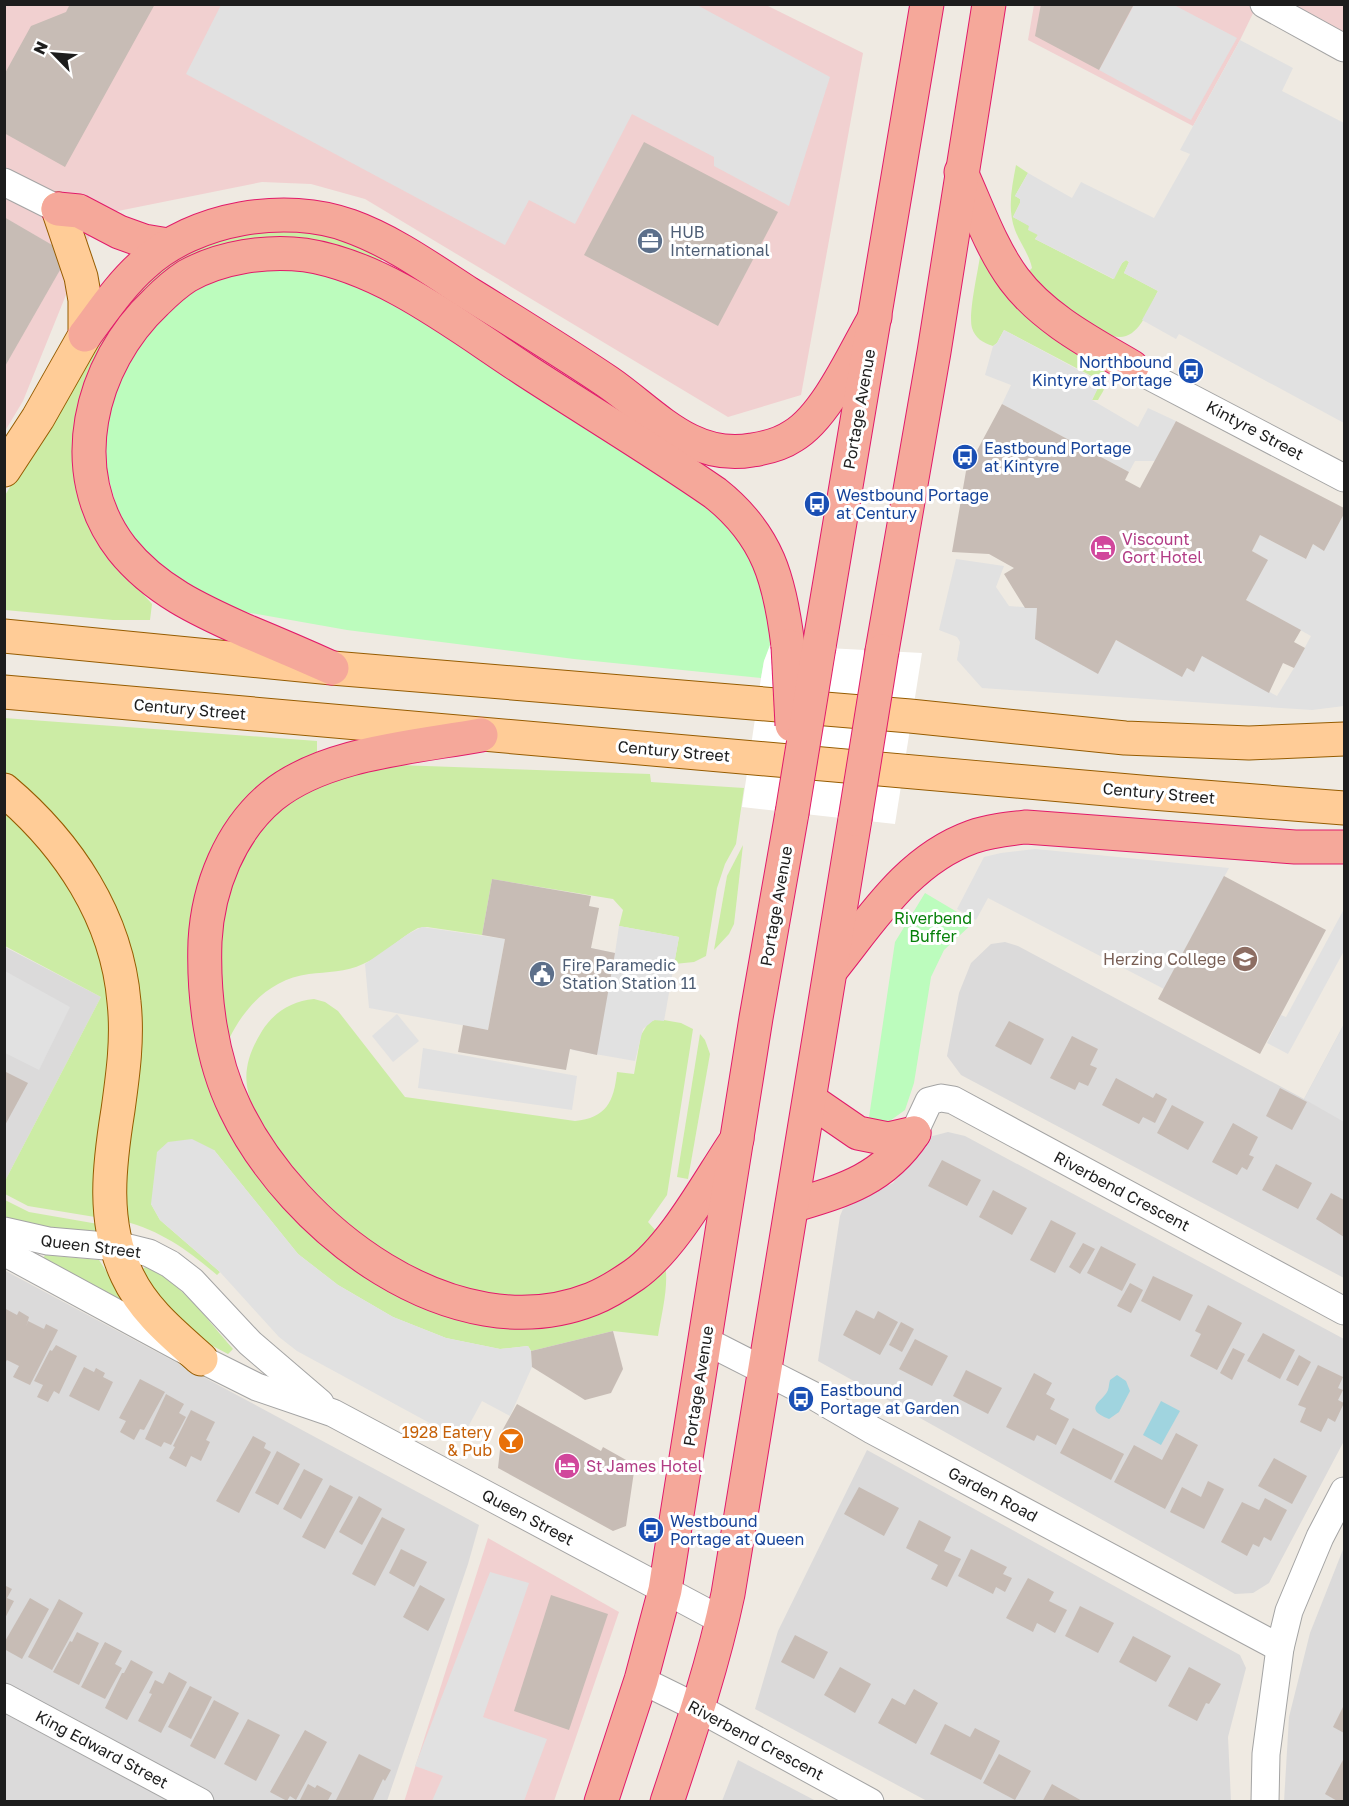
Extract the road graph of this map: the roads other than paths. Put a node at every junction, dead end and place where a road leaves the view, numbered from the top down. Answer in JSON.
{"nodes":[{"id":1,"x":927,"y":4,"type":"edge"},
{"id":2,"x":989,"y":4,"type":"edge"},
{"id":3,"x":1264,"y":4,"type":"edge"},
{"id":4,"x":1344,"y":48,"type":"edge"},
{"id":5,"x":962,"y":172,"type":"junction"},
{"id":6,"x":4,"y":182,"type":"edge"},
{"id":7,"x":58,"y":209,"type":"junction"},
{"id":8,"x":168,"y":245,"type":"junction"},
{"id":9,"x":875,"y":317,"type":"junction"},
{"id":10,"x":86,"y":335,"type":"junction"},
{"id":11,"x":1132,"y":366,"type":"joint"},
{"id":12,"x":4,"y":470,"type":"edge"},
{"id":13,"x":1344,"y":478,"type":"edge"},
{"id":14,"x":4,"y":636,"type":"edge"},
{"id":15,"x":803,"y":646,"type":"junction"},
{"id":16,"x":332,"y":668,"type":"junction"},
{"id":17,"x":4,"y":692,"type":"edge"},
{"id":18,"x":481,"y":735,"type":"junction"},
{"id":19,"x":1344,"y":739,"type":"edge"},
{"id":20,"x":4,"y":790,"type":"edge"},
{"id":21,"x":1344,"y":808,"type":"edge"},
{"id":22,"x":1344,"y":847,"type":"edge"},
{"id":23,"x":830,"y":972,"type":"junction"},
{"id":24,"x":810,"y":1100,"type":"junction"},
{"id":25,"x":914,"y":1133,"type":"junction"},
{"id":26,"x":737,"y":1139,"type":"junction"},
{"id":27,"x":792,"y":1206,"type":"junction"},
{"id":28,"x":4,"y":1231,"type":"edge"},
{"id":29,"x":116,"y":1246,"type":"junction"},
{"id":30,"x":4,"y":1252,"type":"edge"},
{"id":31,"x":1344,"y":1311,"type":"edge"},
{"id":32,"x":706,"y":1341,"type":"junction"},
{"id":33,"x":201,"y":1359,"type":"junction"},
{"id":34,"x":765,"y":1372,"type":"junction"},
{"id":35,"x":333,"y":1413,"type":"junction"},
{"id":36,"x":1344,"y":1491,"type":"edge"},
{"id":37,"x":664,"y":1590,"type":"junction"},
{"id":38,"x":723,"y":1621,"type":"junction"},
{"id":39,"x":1280,"y":1648,"type":"junction"},
{"id":40,"x":641,"y":1680,"type":"junction"},
{"id":41,"x":4,"y":1696,"type":"edge"},
{"id":42,"x":698,"y":1708,"type":"junction"},
{"id":43,"x":200,"y":1802,"type":"edge"},
{"id":44,"x":601,"y":1802,"type":"edge"},
{"id":45,"x":666,"y":1802,"type":"edge"},
{"id":46,"x":870,"y":1802,"type":"edge"},
{"id":47,"x":1265,"y":1802,"type":"edge"}],
"edges":[{"from":1,"to":9,"type":"highway","name":"Portage Avenue"},
{"from":2,"to":5,"type":"highway"},
{"from":3,"to":4,"type":"street"},
{"from":5,"to":11,"type":"highway"},
{"from":5,"to":23,"type":"highway","bridge":true},
{"from":6,"to":7,"type":"street"},
{"from":7,"to":8,"type":"highway"},
{"from":7,"to":10,"type":"main road"},
{"from":8,"to":9,"type":"highway"},
{"from":8,"to":10,"type":"highway"},
{"from":9,"to":15,"type":"highway","name":"Portage Avenue"},
{"from":10,"to":12,"type":"main road"},
{"from":11,"to":13,"type":"street","name":"Kintyre Street"},
{"from":14,"to":16,"type":"main road"},
{"from":15,"to":16,"type":"highway"},
{"from":15,"to":26,"type":"highway","name":"Portage Avenue","bridge":true},
{"from":16,"to":19,"type":"main road"},
{"from":17,"to":18,"type":"main road","name":"Century Street"},
{"from":18,"to":21,"type":"main road","name":"Century Street"},
{"from":18,"to":26,"type":"highway"},
{"from":20,"to":29,"type":"main road"},
{"from":22,"to":23,"type":"highway"},
{"from":23,"to":24,"type":"highway"},
{"from":24,"to":25,"type":"highway"},
{"from":24,"to":27,"type":"highway"},
{"from":25,"to":27,"type":"highway"},
{"from":25,"to":31,"type":"street","name":"Riverbend Crescent"},
{"from":26,"to":32,"type":"highway","name":"Portage Avenue"},
{"from":27,"to":34,"type":"highway"},
{"from":28,"to":29,"type":"street","name":"Queen Street"},
{"from":29,"to":33,"type":"main road"},
{"from":29,"to":35,"type":"street","name":"Queen Street"},
{"from":30,"to":33,"type":"street","name":"Queen Street"},
{"from":32,"to":34,"type":"street","name":"Garden Road"},
{"from":32,"to":37,"type":"highway","name":"Portage Avenue"},
{"from":33,"to":35,"type":"street","name":"Queen Street"},
{"from":34,"to":38,"type":"highway"},
{"from":34,"to":39,"type":"street","name":"Garden Road"},
{"from":35,"to":37,"type":"street","name":"Queen Street"},
{"from":36,"to":39,"type":"street"},
{"from":37,"to":38,"type":"street","name":"Queen Street"},
{"from":37,"to":40,"type":"highway","name":"Portage Avenue"},
{"from":38,"to":42,"type":"highway"},
{"from":39,"to":47,"type":"street"},
{"from":40,"to":42,"type":"street","name":"Riverbend Crescent"},
{"from":40,"to":44,"type":"highway","name":"Portage Avenue"},
{"from":41,"to":43,"type":"street","name":"King Edward Street"},
{"from":42,"to":45,"type":"highway"},
{"from":42,"to":46,"type":"street","name":"Riverbend Crescent"}]}
